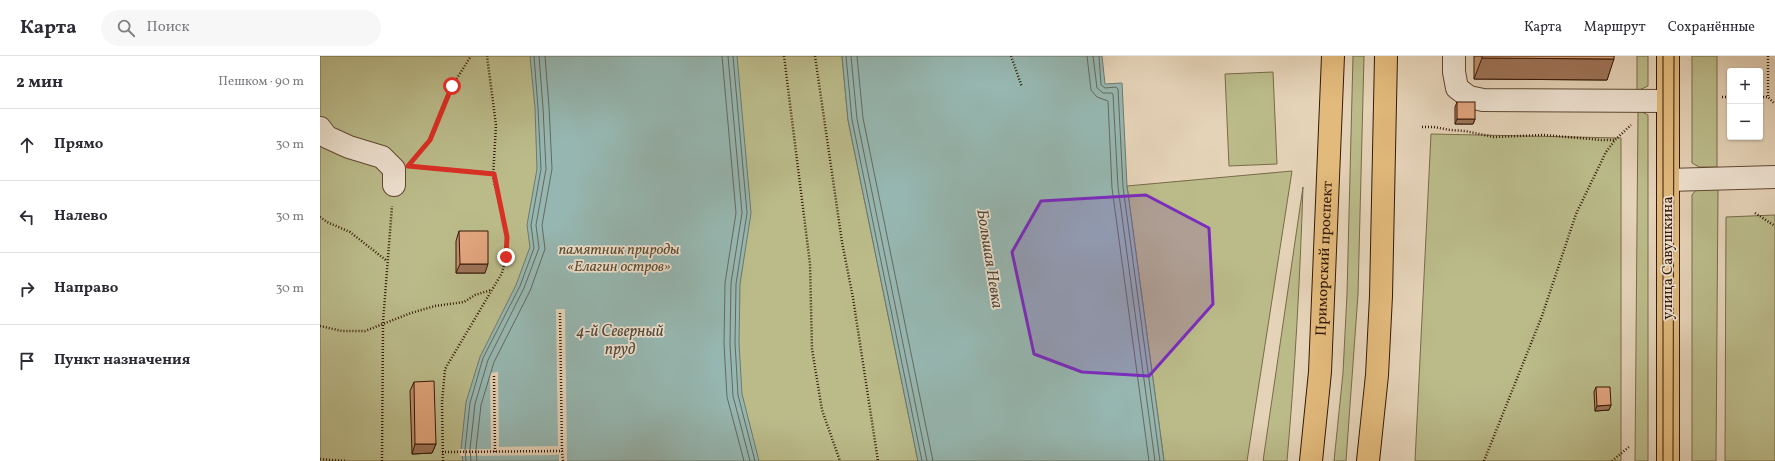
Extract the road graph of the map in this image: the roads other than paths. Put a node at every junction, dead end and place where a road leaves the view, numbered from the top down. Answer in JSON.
{"nodes":[{"id":1,"x":1333,"y":56,"type":"edge"},
{"id":2,"x":1386,"y":56,"type":"edge"},
{"id":3,"x":1454,"y":56,"type":"edge"},
{"id":4,"x":1668,"y":56,"type":"edge"},
{"id":5,"x":1668,"y":101,"type":"junction"},
{"id":6,"x":320,"y":128,"type":"edge"},
{"id":7,"x":398,"y":174,"type":"road end"},
{"id":8,"x":1775,"y":177,"type":"edge"},
{"id":9,"x":1668,"y":180,"type":"junction"},
{"id":10,"x":1311,"y":461,"type":"edge"},
{"id":11,"x":1368,"y":461,"type":"edge"},
{"id":12,"x":1668,"y":461,"type":"edge"}],
"edges":[{"from":1,"to":10,"type":"main road","name":"Приморский проспект"},
{"from":2,"to":11,"type":"main road"},
{"from":3,"to":5,"type":"street"},
{"from":4,"to":5,"type":"main road","name":"улица Савушкина"},
{"from":5,"to":9,"type":"main road","name":"улица Савушкина"},
{"from":6,"to":7,"type":"street"},
{"from":8,"to":9,"type":"street"},
{"from":9,"to":12,"type":"main road","name":"улица Савушкина"}]}
